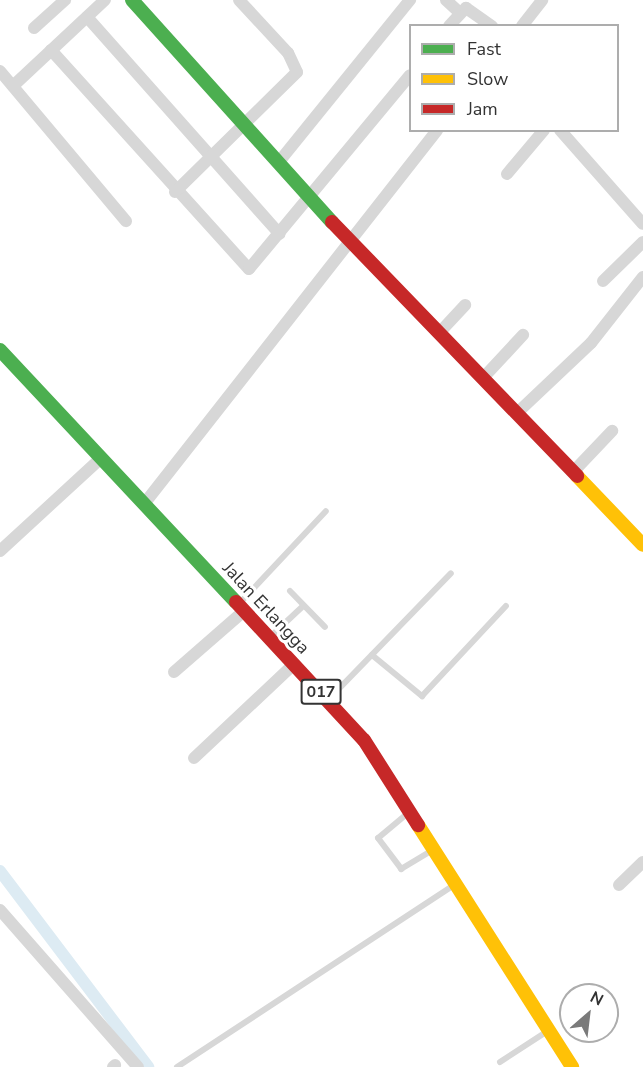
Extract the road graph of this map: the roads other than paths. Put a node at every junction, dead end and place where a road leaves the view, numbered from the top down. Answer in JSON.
{"nodes":[{"id":1,"x":65,"y":0,"type":"edge"},
{"id":2,"x":105,"y":0,"type":"edge"},
{"id":3,"x":132,"y":0,"type":"edge"},
{"id":4,"x":239,"y":0,"type":"edge"},
{"id":5,"x":410,"y":0,"type":"edge"},
{"id":6,"x":446,"y":0,"type":"edge"},
{"id":7,"x":542,"y":0,"type":"edge"},
{"id":8,"x":460,"y":13,"type":"junction"},
{"id":9,"x":87,"y":17,"type":"junction"},
{"id":10,"x":452,"y":24,"type":"edge"},
{"id":11,"x":489,"y":24,"type":"edge"},
{"id":12,"x":524,"y":24,"type":"edge"},
{"id":13,"x":34,"y":28,"type":"dead end"},
{"id":14,"x":51,"y":50,"type":"junction"},
{"id":15,"x":0,"y":71,"type":"edge"},
{"id":16,"x":409,"y":77,"type":"edge"},
{"id":17,"x":13,"y":86,"type":"junction"},
{"id":18,"x":242,"y":129,"type":"junction"},
{"id":19,"x":435,"y":132,"type":"edge"},
{"id":20,"x":542,"y":132,"type":"edge"},
{"id":21,"x":562,"y":132,"type":"edge"},
{"id":22,"x":210,"y":157,"type":"junction"},
{"id":23,"x":278,"y":163,"type":"junction"},
{"id":24,"x":507,"y":174,"type":"dead end"},
{"id":25,"x":175,"y":192,"type":"junction"},
{"id":26,"x":308,"y":202,"type":"junction"},
{"id":27,"x":126,"y":221,"type":"dead end"},
{"id":28,"x":643,"y":224,"type":"edge"},
{"id":29,"x":280,"y":234,"type":"junction"},
{"id":30,"x":347,"y":241,"type":"junction"},
{"id":31,"x":643,"y":242,"type":"edge"},
{"id":32,"x":643,"y":277,"type":"edge"},
{"id":33,"x":603,"y":281,"type":"dead end"},
{"id":34,"x":465,"y":305,"type":"dead end"},
{"id":35,"x":440,"y":332,"type":"junction"},
{"id":36,"x":523,"y":335,"type":"dead end"},
{"id":37,"x":1,"y":351,"type":"edge"},
{"id":38,"x":483,"y":378,"type":"junction"},
{"id":39,"x":517,"y":413,"type":"junction"},
{"id":40,"x":612,"y":431,"type":"dead end"},
{"id":41,"x":101,"y":458,"type":"junction"},
{"id":42,"x":573,"y":472,"type":"junction"},
{"id":43,"x":144,"y":504,"type":"junction"},
{"id":44,"x":326,"y":511,"type":"dead end"},
{"id":45,"x":643,"y":544,"type":"edge"},
{"id":46,"x":0,"y":551,"type":"edge"},
{"id":47,"x":450,"y":573,"type":"dead end"},
{"id":48,"x":290,"y":591,"type":"dead end"},
{"id":49,"x":303,"y":606,"type":"junction"},
{"id":50,"x":506,"y":606,"type":"dead end"},
{"id":51,"x":241,"y":608,"type":"junction"},
{"id":52,"x":325,"y":627,"type":"dead end"},
{"id":53,"x":269,"y":638,"type":"junction"},
{"id":54,"x":372,"y":655,"type":"junction"},
{"id":55,"x":294,"y":664,"type":"junction"},
{"id":56,"x":174,"y":672,"type":"dead end"},
{"id":57,"x":328,"y":699,"type":"junction"},
{"id":58,"x":195,"y":758,"type":"dead end"},
{"id":59,"x":411,"y":811,"type":"junction"},
{"id":60,"x":435,"y":848,"type":"junction"},
{"id":61,"x":643,"y":862,"type":"edge"},
{"id":62,"x":457,"y":883,"type":"junction"},
{"id":63,"x":619,"y":885,"type":"dead end"},
{"id":64,"x":0,"y":910,"type":"edge"},
{"id":65,"x":549,"y":1030,"type":"junction"},
{"id":66,"x":500,"y":1062,"type":"dead end"},
{"id":67,"x":138,"y":1067,"type":"edge"},
{"id":68,"x":177,"y":1067,"type":"edge"},
{"id":69,"x":572,"y":1067,"type":"edge"}],
"edges":[{"from":1,"to":13,"type":"street"},
{"from":2,"to":9,"type":"street"},
{"from":3,"to":18,"type":"main road"},
{"from":4,"to":18,"type":"street"},
{"from":5,"to":23,"type":"street"},
{"from":6,"to":8,"type":"street"},
{"from":7,"to":12,"type":"street"},
{"from":8,"to":10,"type":"street"},
{"from":8,"to":11,"type":"street"},
{"from":9,"to":14,"type":"street"},
{"from":9,"to":22,"type":"street"},
{"from":14,"to":17,"type":"street"},
{"from":14,"to":25,"type":"street"},
{"from":15,"to":17,"type":"street"},
{"from":16,"to":26,"type":"street"},
{"from":17,"to":27,"type":"street"},
{"from":18,"to":22,"type":"street"},
{"from":18,"to":23,"type":"main road"},
{"from":19,"to":30,"type":"street"},
{"from":20,"to":24,"type":"street"},
{"from":21,"to":28,"type":"street"},
{"from":22,"to":25,"type":"street"},
{"from":22,"to":29,"type":"street"},
{"from":23,"to":26,"type":"main road"},
{"from":25,"to":29,"type":"street"},
{"from":26,"to":29,"type":"street"},
{"from":26,"to":30,"type":"main road"},
{"from":30,"to":35,"type":"main road"},
{"from":30,"to":43,"type":"street"},
{"from":31,"to":33,"type":"street"},
{"from":32,"to":39,"type":"street"},
{"from":34,"to":35,"type":"street"},
{"from":35,"to":38,"type":"main road"},
{"from":36,"to":38,"type":"street"},
{"from":37,"to":41,"type":"main road","name":"Jalan Erlangga","number":"017"},
{"from":38,"to":39,"type":"main road"},
{"from":39,"to":42,"type":"main road"},
{"from":40,"to":42,"type":"street"},
{"from":41,"to":43,"type":"main road","name":"Jalan Erlangga","number":"017"},
{"from":41,"to":46,"type":"street"},
{"from":42,"to":45,"type":"main road"},
{"from":43,"to":51,"type":"main road","name":"Jalan Erlangga","number":"017"},
{"from":44,"to":51,"type":"lane"},
{"from":47,"to":54,"type":"lane"},
{"from":48,"to":49,"type":"lane"},
{"from":49,"to":52,"type":"lane"},
{"from":49,"to":53,"type":"lane"},
{"from":50,"to":54,"type":"lane"},
{"from":51,"to":53,"type":"main road","name":"Jalan Erlangga","number":"017"},
{"from":51,"to":56,"type":"street"},
{"from":53,"to":55,"type":"main road","name":"Jalan Erlangga","number":"017"},
{"from":54,"to":57,"type":"lane"},
{"from":55,"to":57,"type":"main road","name":"Jalan Erlangga","number":"017"},
{"from":55,"to":58,"type":"street"},
{"from":57,"to":59,"type":"main road","name":"Jalan Erlangga","number":"017"},
{"from":59,"to":60,"type":"main road","name":"Jalan Erlangga","number":"017"},
{"from":59,"to":60,"type":"lane"},
{"from":60,"to":62,"type":"main road","name":"Jalan Erlangga","number":"017"},
{"from":61,"to":63,"type":"street"},
{"from":62,"to":65,"type":"main road","name":"Jalan Erlangga","number":"017"},
{"from":62,"to":68,"type":"lane"},
{"from":64,"to":67,"type":"street"},
{"from":65,"to":66,"type":"lane"},
{"from":65,"to":69,"type":"main road","name":"Jalan Erlangga","number":"017"}]}
